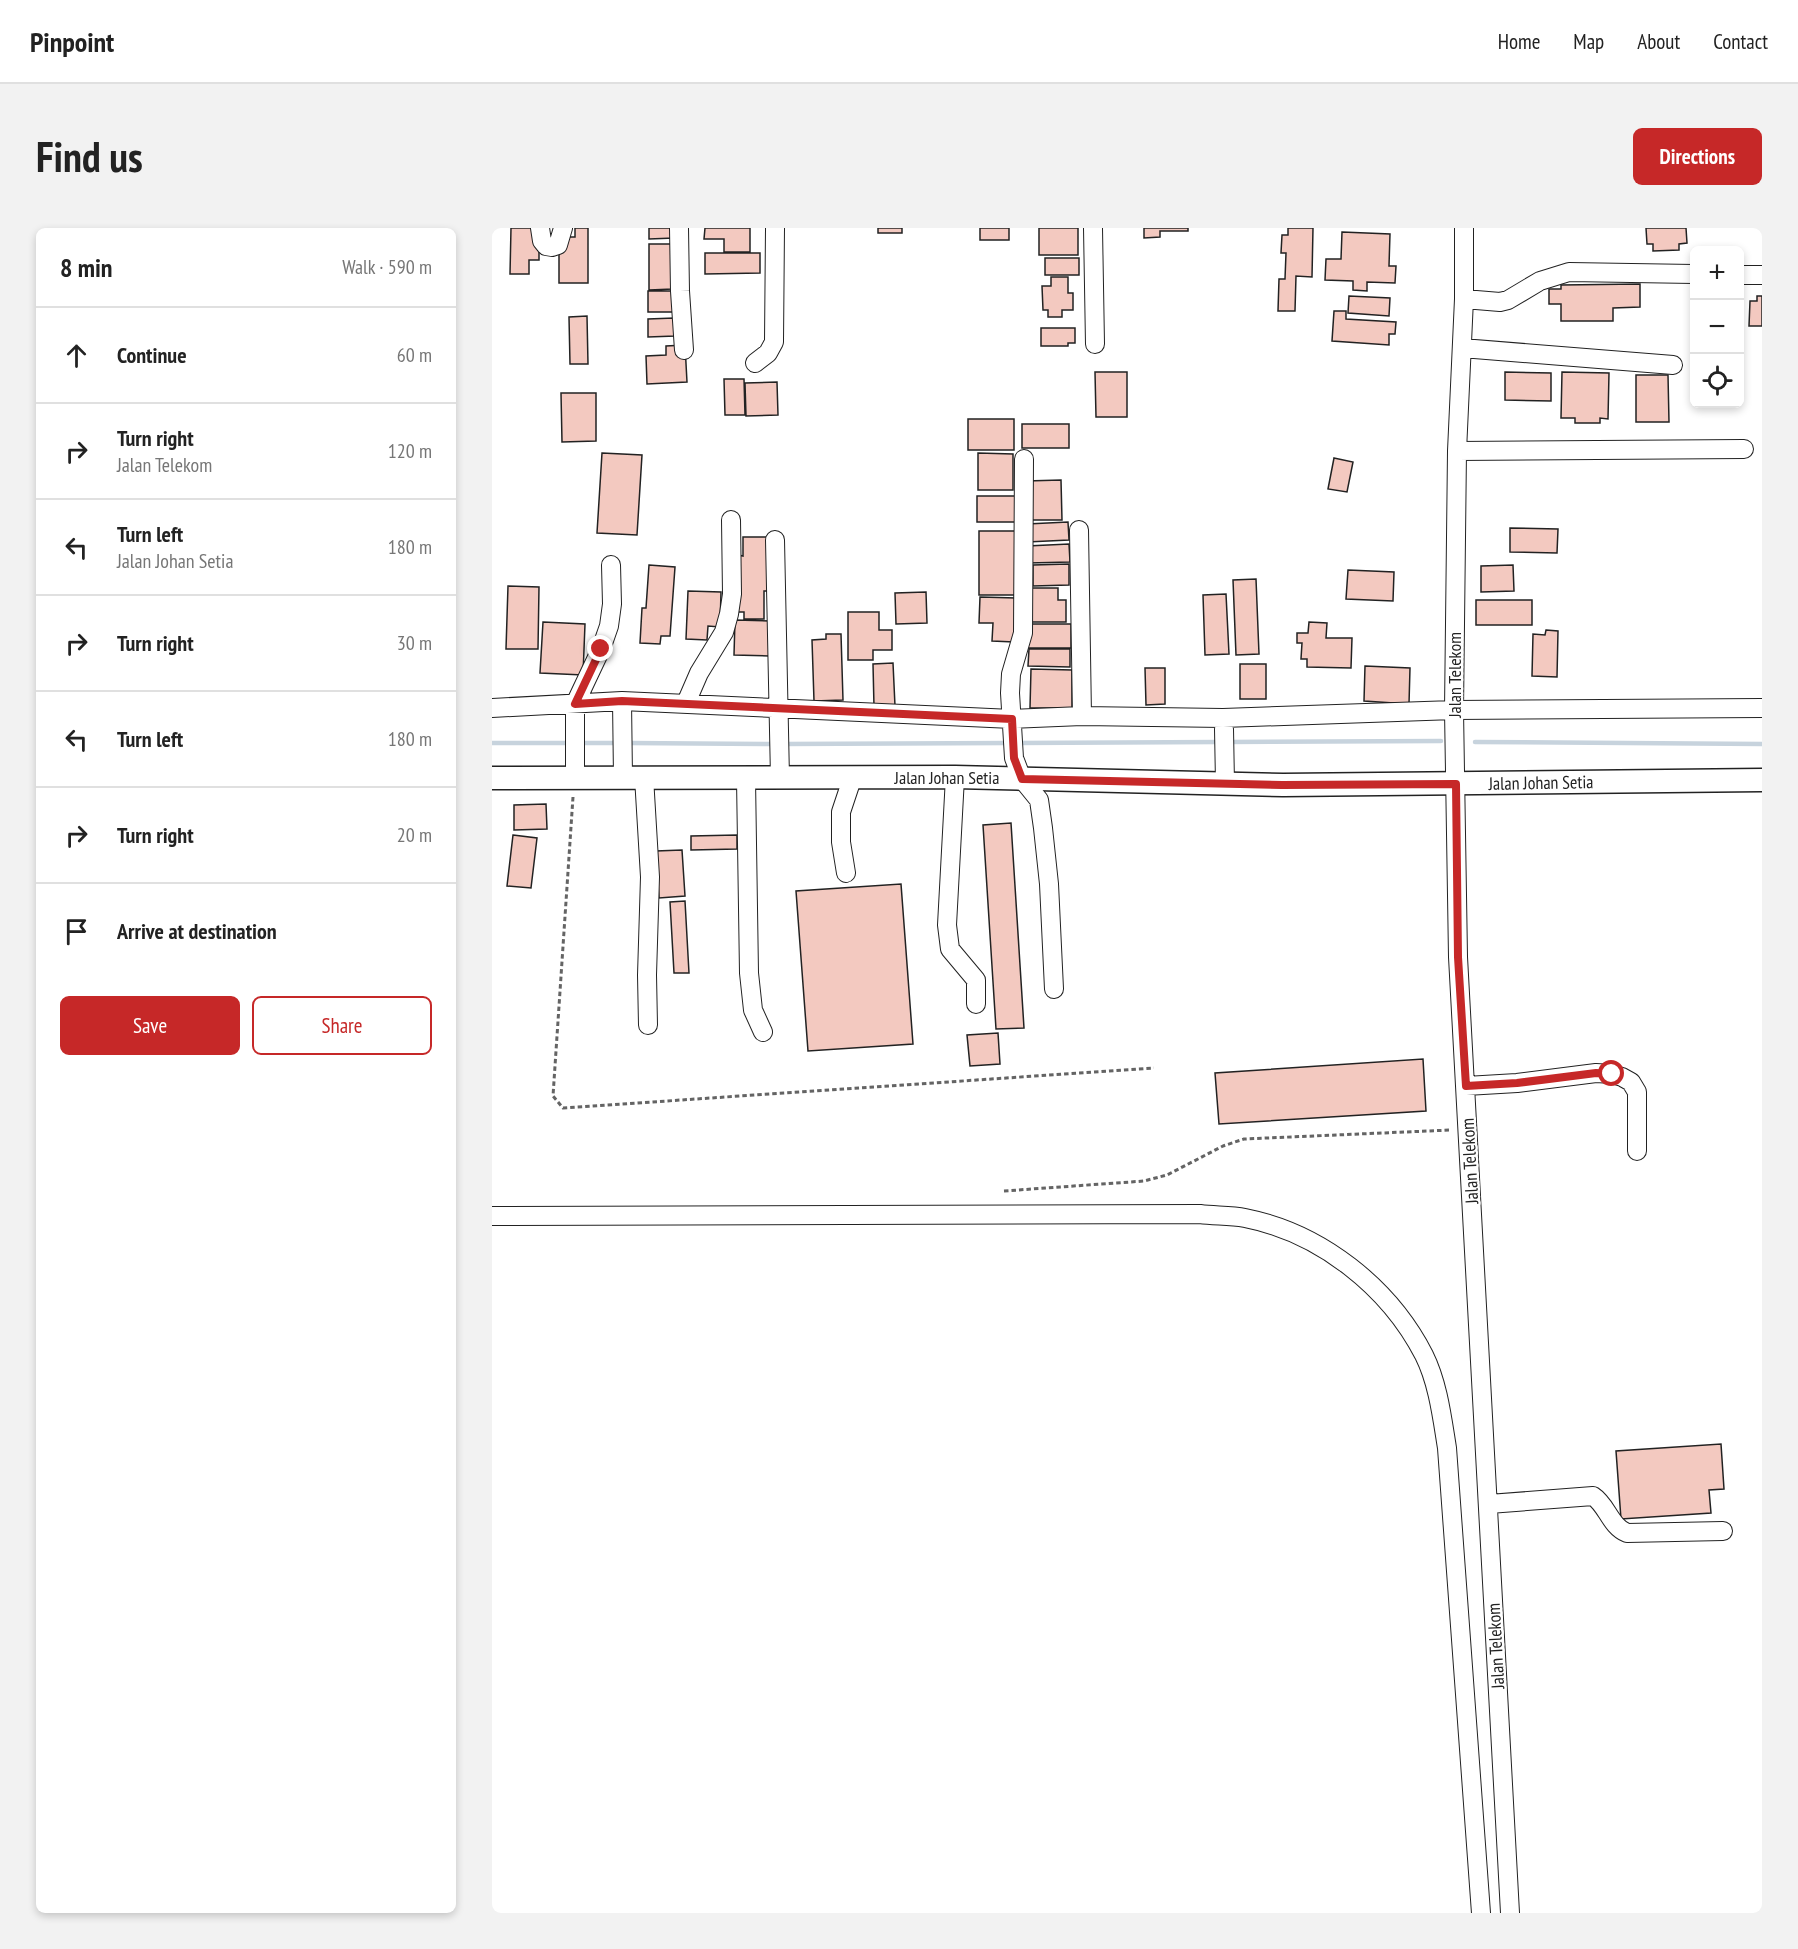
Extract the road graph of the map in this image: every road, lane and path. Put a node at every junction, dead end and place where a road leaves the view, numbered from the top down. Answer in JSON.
{"nodes":[{"id":1,"x":540,"y":228,"type":"edge"},
{"id":2,"x":563,"y":228,"type":"edge"},
{"id":3,"x":679,"y":228,"type":"edge"},
{"id":4,"x":775,"y":228,"type":"edge"},
{"id":5,"x":1093,"y":228,"type":"edge"},
{"id":6,"x":1464,"y":228,"type":"edge"},
{"id":7,"x":1690,"y":274,"type":"edge"},
{"id":8,"x":1744,"y":275,"type":"edge"},
{"id":9,"x":1762,"y":275,"type":"edge"},
{"id":10,"x":1464,"y":299,"type":"junction"},
{"id":11,"x":1095,"y":344,"type":"dead end"},
{"id":12,"x":1462,"y":348,"type":"junction"},
{"id":13,"x":684,"y":350,"type":"dead end"},
{"id":14,"x":755,"y":363,"type":"dead end"},
{"id":15,"x":1673,"y":365,"type":"dead end"},
{"id":16,"x":1744,"y":449,"type":"dead end"},
{"id":17,"x":1457,"y":451,"type":"junction"},
{"id":18,"x":1024,"y":459,"type":"dead end"},
{"id":19,"x":731,"y":520,"type":"dead end"},
{"id":20,"x":1079,"y":530,"type":"dead end"},
{"id":21,"x":775,"y":540,"type":"dead end"},
{"id":22,"x":611,"y":564,"type":"dead end"},
{"id":23,"x":686,"y":703,"type":"junction"},
{"id":24,"x":492,"y":708,"type":"edge"},
{"id":25,"x":1762,"y":708,"type":"edge"},
{"id":26,"x":575,"y":709,"type":"junction"},
{"id":27,"x":622,"y":710,"type":"junction"},
{"id":28,"x":1454,"y":710,"type":"junction"},
{"id":29,"x":779,"y":715,"type":"junction"},
{"id":30,"x":1082,"y":716,"type":"junction"},
{"id":31,"x":1012,"y":724,"type":"junction"},
{"id":32,"x":1224,"y":729,"type":"dead end"},
{"id":33,"x":781,"y":768,"type":"junction"},
{"id":34,"x":1018,"y":768,"type":"junction"},
{"id":35,"x":575,"y":769,"type":"junction"},
{"id":36,"x":634,"y":777,"type":"junction"},
{"id":37,"x":955,"y":777,"type":"junction"},
{"id":38,"x":1224,"y":777,"type":"junction"},
{"id":39,"x":492,"y":778,"type":"edge"},
{"id":40,"x":746,"y":779,"type":"junction"},
{"id":41,"x":852,"y":779,"type":"junction"},
{"id":42,"x":1762,"y":780,"type":"edge"},
{"id":43,"x":1456,"y":784,"type":"junction"},
{"id":44,"x":846,"y":873,"type":"dead end"},
{"id":45,"x":1054,"y":989,"type":"dead end"},
{"id":46,"x":976,"y":1004,"type":"dead end"},
{"id":47,"x":648,"y":1024,"type":"dead end"},
{"id":48,"x":763,"y":1032,"type":"dead end"},
{"id":49,"x":1466,"y":1086,"type":"junction"},
{"id":50,"x":1468,"y":1129,"type":"junction"},
{"id":51,"x":1637,"y":1150,"type":"dead end"},
{"id":52,"x":1004,"y":1191,"type":"dead end"},
{"id":53,"x":492,"y":1216,"type":"edge"},
{"id":54,"x":1489,"y":1504,"type":"junction"},
{"id":55,"x":1724,"y":1531,"type":"dead end"},
{"id":56,"x":1480,"y":1913,"type":"edge"},
{"id":57,"x":1510,"y":1913,"type":"edge"}],
"edges":[{"from":1,"to":2,"type":"street"},
{"from":3,"to":13,"type":"street"},
{"from":4,"to":14,"type":"street"},
{"from":5,"to":11,"type":"street"},
{"from":6,"to":10,"type":"street","name":"Jalan Telekom"},
{"from":7,"to":10,"type":"street"},
{"from":8,"to":9,"type":"street"},
{"from":10,"to":12,"type":"street","name":"Jalan Telekom"},
{"from":12,"to":15,"type":"street"},
{"from":12,"to":17,"type":"street","name":"Jalan Telekom"},
{"from":16,"to":17,"type":"street"},
{"from":17,"to":28,"type":"street","name":"Jalan Telekom"},
{"from":18,"to":31,"type":"street"},
{"from":19,"to":23,"type":"street"},
{"from":20,"to":30,"type":"street"},
{"from":21,"to":29,"type":"street"},
{"from":22,"to":26,"type":"street"},
{"from":23,"to":27,"type":"street"},
{"from":23,"to":29,"type":"street"},
{"from":24,"to":26,"type":"street"},
{"from":25,"to":28,"type":"street"},
{"from":26,"to":27,"type":"street"},
{"from":26,"to":35,"type":"street"},
{"from":27,"to":36,"type":"street"},
{"from":28,"to":30,"type":"street"},
{"from":28,"to":43,"type":"street","name":"Jalan Telekom"},
{"from":29,"to":31,"type":"street"},
{"from":29,"to":33,"type":"street"},
{"from":30,"to":31,"type":"street"},
{"from":31,"to":34,"type":"street"},
{"from":32,"to":38,"type":"street"},
{"from":33,"to":40,"type":"main road","name":"Jalan Johan Setia"},
{"from":33,"to":41,"type":"main road","name":"Jalan Johan Setia"},
{"from":34,"to":37,"type":"main road","name":"Jalan Johan Setia"},
{"from":34,"to":38,"type":"main road","name":"Jalan Johan Setia"},
{"from":34,"to":45,"type":"street"},
{"from":35,"to":36,"type":"main road","name":"Jalan Johan Setia"},
{"from":35,"to":39,"type":"main road","name":"Jalan Johan Setia"},
{"from":36,"to":40,"type":"main road","name":"Jalan Johan Setia"},
{"from":36,"to":47,"type":"street"},
{"from":37,"to":41,"type":"main road","name":"Jalan Johan Setia"},
{"from":37,"to":46,"type":"street"},
{"from":38,"to":43,"type":"main road","name":"Jalan Johan Setia"},
{"from":40,"to":48,"type":"street"},
{"from":41,"to":44,"type":"street"},
{"from":42,"to":43,"type":"main road","name":"Jalan Johan Setia"},
{"from":43,"to":49,"type":"street","name":"Jalan Telekom"},
{"from":49,"to":50,"type":"street","name":"Jalan Telekom"},
{"from":49,"to":51,"type":"street"},
{"from":50,"to":52,"type":"path"},
{"from":50,"to":54,"type":"street","name":"Jalan Telekom"},
{"from":53,"to":56,"type":"street"},
{"from":54,"to":55,"type":"street"},
{"from":54,"to":57,"type":"street","name":"Jalan Telekom"}]}
